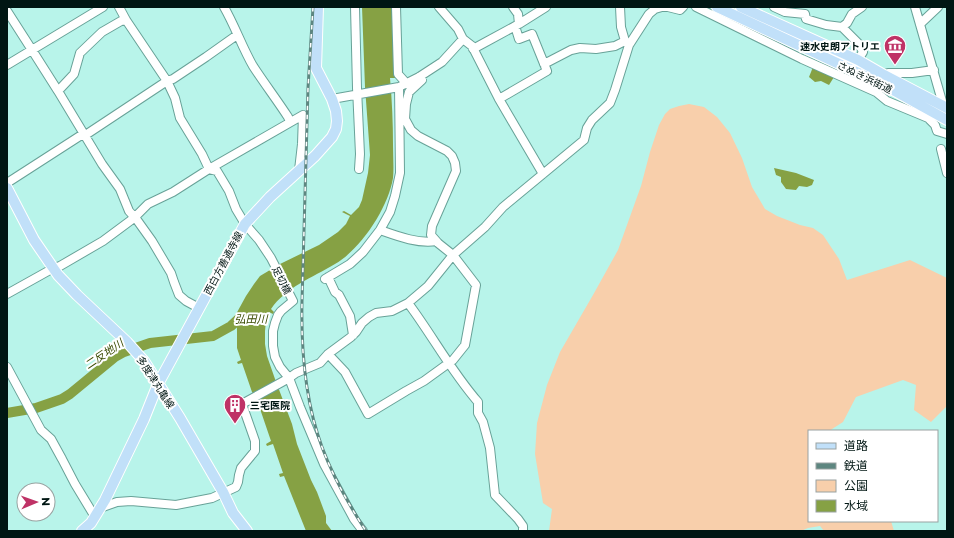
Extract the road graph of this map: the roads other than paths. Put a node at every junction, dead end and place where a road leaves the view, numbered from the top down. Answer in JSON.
{"nodes":[{"id":1,"x":103,"y":7,"type":"edge"},
{"id":2,"x":119,"y":7,"type":"edge"},
{"id":3,"x":224,"y":7,"type":"edge"},
{"id":4,"x":318,"y":7,"type":"edge"},
{"id":5,"x":355,"y":7,"type":"edge"},
{"id":6,"x":396,"y":7,"type":"edge"},
{"id":7,"x":439,"y":7,"type":"edge"},
{"id":8,"x":513,"y":7,"type":"edge"},
{"id":9,"x":546,"y":7,"type":"edge"},
{"id":10,"x":620,"y":7,"type":"edge"},
{"id":11,"x":683,"y":7,"type":"edge"},
{"id":12,"x":696,"y":7,"type":"edge"},
{"id":13,"x":717,"y":7,"type":"edge"},
{"id":14,"x":741,"y":7,"type":"edge"},
{"id":15,"x":774,"y":7,"type":"edge"},
{"id":16,"x":862,"y":7,"type":"edge"},
{"id":17,"x":915,"y":7,"type":"edge"},
{"id":18,"x":938,"y":7,"type":"edge"},
{"id":19,"x":7,"y":10,"type":"edge"},
{"id":20,"x":805,"y":10,"type":"edge"},
{"id":21,"x":126,"y":20,"type":"junction"},
{"id":22,"x":920,"y":24,"type":"junction"},
{"id":23,"x":517,"y":25,"type":"junction"},
{"id":24,"x":842,"y":27,"type":"junction"},
{"id":25,"x":237,"y":35,"type":"junction"},
{"id":26,"x":463,"y":39,"type":"junction"},
{"id":27,"x":627,"y":43,"type":"junction"},
{"id":28,"x":472,"y":46,"type":"junction"},
{"id":29,"x":32,"y":50,"type":"junction"},
{"id":30,"x":858,"y":60,"type":"junction"},
{"id":31,"x":7,"y":64,"type":"edge"},
{"id":32,"x":544,"y":64,"type":"junction"},
{"id":33,"x":934,"y":70,"type":"junction"},
{"id":34,"x":884,"y":75,"type":"junction"},
{"id":35,"x":419,"y":77,"type":"junction"},
{"id":36,"x":167,"y":81,"type":"junction"},
{"id":37,"x":406,"y":84,"type":"junction"},
{"id":38,"x":399,"y":87,"type":"junction"},
{"id":39,"x":58,"y":91,"type":"junction"},
{"id":40,"x":359,"y":94,"type":"junction"},
{"id":41,"x":332,"y":99,"type":"junction"},
{"id":42,"x":499,"y":99,"type":"junction"},
{"id":43,"x":945,"y":107,"type":"edge"},
{"id":44,"x":947,"y":121,"type":"edge"},
{"id":45,"x":290,"y":122,"type":"junction"},
{"id":46,"x":83,"y":134,"type":"junction"},
{"id":47,"x":947,"y":134,"type":"edge"},
{"id":48,"x":941,"y":149,"type":"dead end"},
{"id":49,"x":209,"y":169,"type":"junction"},
{"id":50,"x":359,"y":169,"type":"dead end"},
{"id":51,"x":298,"y":170,"type":"junction"},
{"id":52,"x":947,"y":173,"type":"edge"},
{"id":53,"x":543,"y":174,"type":"junction"},
{"id":54,"x":7,"y":183,"type":"edge"},
{"id":55,"x":7,"y":188,"type":"edge"},
{"id":56,"x":135,"y":217,"type":"junction"},
{"id":57,"x":244,"y":224,"type":"junction"},
{"id":58,"x":380,"y":230,"type":"junction"},
{"id":59,"x":436,"y":241,"type":"junction"},
{"id":60,"x":453,"y":255,"type":"junction"},
{"id":61,"x":54,"y":268,"type":"junction"},
{"id":62,"x":7,"y":294,"type":"edge"},
{"id":63,"x":408,"y":302,"type":"junction"},
{"id":64,"x":200,"y":308,"type":"junction"},
{"id":65,"x":353,"y":335,"type":"junction"},
{"id":66,"x":328,"y":354,"type":"junction"},
{"id":67,"x":449,"y":363,"type":"junction"},
{"id":68,"x":7,"y":367,"type":"edge"},
{"id":69,"x":286,"y":380,"type":"junction"},
{"id":70,"x":158,"y":384,"type":"junction"},
{"id":71,"x":223,"y":492,"type":"junction"},
{"id":72,"x":97,"y":513,"type":"junction"},
{"id":73,"x":82,"y":531,"type":"edge"},
{"id":74,"x":247,"y":531,"type":"edge"},
{"id":75,"x":363,"y":531,"type":"edge"},
{"id":76,"x":523,"y":531,"type":"edge"}],
"edges":[{"from":1,"to":29,"type":"street"},
{"from":2,"to":21,"type":"street"},
{"from":3,"to":25,"type":"street"},
{"from":4,"to":41,"type":"main road","name":"西白方善通寺線"},
{"from":5,"to":40,"type":"street"},
{"from":6,"to":37,"type":"street"},
{"from":7,"to":26,"type":"street"},
{"from":8,"to":23,"type":"street"},
{"from":9,"to":23,"type":"street"},
{"from":10,"to":27,"type":"street"},
{"from":11,"to":27,"type":"street"},
{"from":12,"to":47,"type":"street"},
{"from":13,"to":44,"type":"main road","name":"さぬき浜街道"},
{"from":14,"to":30,"type":"main road","name":"さぬき浜街道"},
{"from":15,"to":20,"type":"street"},
{"from":16,"to":24,"type":"street"},
{"from":17,"to":22,"type":"street"},
{"from":18,"to":22,"type":"street"},
{"from":19,"to":29,"type":"street"},
{"from":20,"to":24,"type":"street"},
{"from":21,"to":36,"type":"street"},
{"from":21,"to":39,"type":"street"},
{"from":22,"to":33,"type":"street"},
{"from":23,"to":28,"type":"street"},
{"from":23,"to":32,"type":"street"},
{"from":24,"to":30,"type":"street"},
{"from":25,"to":36,"type":"street"},
{"from":25,"to":45,"type":"street"},
{"from":26,"to":28,"type":"street"},
{"from":26,"to":35,"type":"street"},
{"from":27,"to":32,"type":"street"},
{"from":27,"to":53,"type":"street"},
{"from":28,"to":42,"type":"street"},
{"from":29,"to":31,"type":"street"},
{"from":29,"to":39,"type":"street"},
{"from":30,"to":34,"type":"main road","name":"さぬき浜街道"},
{"from":32,"to":42,"type":"street"},
{"from":33,"to":34,"type":"street"},
{"from":33,"to":43,"type":"street"},
{"from":34,"to":43,"type":"main road","name":"さぬき浜街道"},
{"from":35,"to":37,"type":"street"},
{"from":35,"to":59,"type":"street"},
{"from":36,"to":46,"type":"street"},
{"from":36,"to":49,"type":"street"},
{"from":37,"to":38,"type":"street"},
{"from":38,"to":40,"type":"street"},
{"from":38,"to":58,"type":"street"},
{"from":39,"to":46,"type":"street"},
{"from":40,"to":41,"type":"street"},
{"from":40,"to":50,"type":"street"},
{"from":41,"to":51,"type":"main road","name":"西白方善通寺線"},
{"from":42,"to":53,"type":"street"},
{"from":43,"to":44,"type":"street"},
{"from":45,"to":49,"type":"street"},
{"from":45,"to":51,"type":"street"},
{"from":46,"to":54,"type":"street"},
{"from":46,"to":56,"type":"street"},
{"from":48,"to":52,"type":"street"},
{"from":49,"to":56,"type":"street"},
{"from":49,"to":57,"type":"street","name":"足切橋"},
{"from":51,"to":57,"type":"main road","name":"西白方善通寺線"},
{"from":53,"to":60,"type":"street"},
{"from":55,"to":61,"type":"main road","name":"多度津丸亀線"},
{"from":56,"to":61,"type":"street"},
{"from":56,"to":64,"type":"street"},
{"from":57,"to":64,"type":"main road","name":"西白方善通寺線"},
{"from":57,"to":69,"type":"street","name":"足切橋"},
{"from":58,"to":59,"type":"street"},
{"from":58,"to":65,"type":"street"},
{"from":59,"to":60,"type":"street"},
{"from":60,"to":63,"type":"street"},
{"from":60,"to":67,"type":"street"},
{"from":61,"to":62,"type":"street"},
{"from":61,"to":70,"type":"main road","name":"多度津丸亀線"},
{"from":63,"to":65,"type":"street"},
{"from":63,"to":67,"type":"street"},
{"from":64,"to":70,"type":"main road","name":"西白方善通寺線"},
{"from":65,"to":66,"type":"street"},
{"from":66,"to":67,"type":"street"},
{"from":66,"to":69,"type":"street"},
{"from":67,"to":76,"type":"street"},
{"from":68,"to":72,"type":"street"},
{"from":69,"to":71,"type":"street"},
{"from":69,"to":75,"type":"street"},
{"from":70,"to":71,"type":"main road","name":"多度津丸亀線"},
{"from":70,"to":72,"type":"main road","name":"西白方善通寺線"},
{"from":71,"to":72,"type":"street"},
{"from":71,"to":74,"type":"main road","name":"多度津丸亀線"},
{"from":72,"to":73,"type":"main road","name":"西白方善通寺線"}]}
